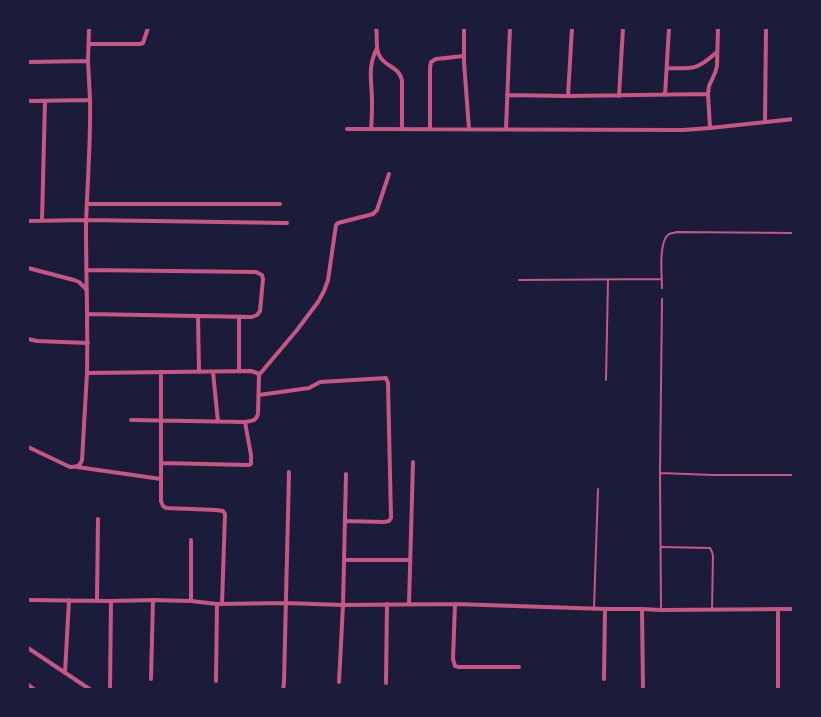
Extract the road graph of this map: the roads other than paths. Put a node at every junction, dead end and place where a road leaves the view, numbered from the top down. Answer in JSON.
{"nodes":[{"id":1,"x":89,"y":28,"type":"edge"},
{"id":2,"x":148,"y":28,"type":"edge"},
{"id":3,"x":376,"y":28,"type":"edge"},
{"id":4,"x":464,"y":28,"type":"edge"},
{"id":5,"x":510,"y":28,"type":"edge"},
{"id":6,"x":572,"y":28,"type":"edge"},
{"id":7,"x":624,"y":28,"type":"edge"},
{"id":8,"x":669,"y":28,"type":"edge"},
{"id":9,"x":718,"y":28,"type":"edge"},
{"id":10,"x":766,"y":28,"type":"edge"},
{"id":11,"x":89,"y":44,"type":"junction"},
{"id":12,"x":377,"y":48,"type":"junction"},
{"id":13,"x":717,"y":52,"type":"junction"},
{"id":14,"x":464,"y":56,"type":"junction"},
{"id":15,"x":88,"y":61,"type":"junction"},
{"id":16,"x":28,"y":62,"type":"edge"},
{"id":17,"x":667,"y":68,"type":"junction"},
{"id":18,"x":708,"y":94,"type":"junction"},
{"id":19,"x":507,"y":95,"type":"junction"},
{"id":20,"x":666,"y":95,"type":"junction"},
{"id":21,"x":568,"y":96,"type":"junction"},
{"id":22,"x":619,"y":96,"type":"junction"},
{"id":23,"x":90,"y":100,"type":"junction"},
{"id":24,"x":28,"y":101,"type":"edge"},
{"id":25,"x":45,"y":101,"type":"junction"},
{"id":26,"x":794,"y":119,"type":"edge"},
{"id":27,"x":765,"y":122,"type":"junction"},
{"id":28,"x":710,"y":128,"type":"junction"},
{"id":29,"x":347,"y":129,"type":"dead end"},
{"id":30,"x":371,"y":129,"type":"junction"},
{"id":31,"x":402,"y":129,"type":"junction"},
{"id":32,"x":430,"y":129,"type":"junction"},
{"id":33,"x":469,"y":129,"type":"junction"},
{"id":34,"x":506,"y":129,"type":"junction"},
{"id":35,"x":389,"y":174,"type":"dead end"},
{"id":36,"x":87,"y":204,"type":"junction"},
{"id":37,"x":280,"y":204,"type":"dead end"},
{"id":38,"x":86,"y":220,"type":"junction"},
{"id":39,"x":28,"y":221,"type":"edge"},
{"id":40,"x":42,"y":221,"type":"junction"},
{"id":41,"x":286,"y":223,"type":"dead end"},
{"id":42,"x":794,"y":233,"type":"edge"},
{"id":43,"x":28,"y":268,"type":"edge"},
{"id":44,"x":87,"y":270,"type":"junction"},
{"id":45,"x":608,"y":279,"type":"junction"},
{"id":46,"x":662,"y":279,"type":"junction"},
{"id":47,"x":519,"y":280,"type":"dead end"},
{"id":48,"x":662,"y":288,"type":"dead end"},
{"id":49,"x":87,"y":290,"type":"junction"},
{"id":50,"x":662,"y":299,"type":"dead end"},
{"id":51,"x":88,"y":314,"type":"junction"},
{"id":52,"x":198,"y":316,"type":"junction"},
{"id":53,"x":239,"y":317,"type":"junction"},
{"id":54,"x":28,"y":340,"type":"edge"},
{"id":55,"x":88,"y":343,"type":"junction"},
{"id":56,"x":239,"y":371,"type":"junction"},
{"id":57,"x":161,"y":372,"type":"junction"},
{"id":58,"x":199,"y":372,"type":"junction"},
{"id":59,"x":213,"y":372,"type":"junction"},
{"id":60,"x":87,"y":373,"type":"junction"},
{"id":61,"x":259,"y":375,"type":"junction"},
{"id":62,"x":606,"y":380,"type":"dead end"},
{"id":63,"x":259,"y":395,"type":"junction"},
{"id":64,"x":130,"y":420,"type":"dead end"},
{"id":65,"x":162,"y":420,"type":"junction"},
{"id":66,"x":218,"y":422,"type":"junction"},
{"id":67,"x":246,"y":422,"type":"junction"},
{"id":68,"x":28,"y":448,"type":"edge"},
{"id":69,"x":413,"y":462,"type":"dead end"},
{"id":70,"x":161,"y":463,"type":"junction"},
{"id":71,"x":76,"y":467,"type":"junction"},
{"id":72,"x":289,"y":472,"type":"dead end"},
{"id":73,"x":660,"y":473,"type":"junction"},
{"id":74,"x":346,"y":474,"type":"dead end"},
{"id":75,"x":794,"y":475,"type":"edge"},
{"id":76,"x":161,"y":479,"type":"junction"},
{"id":77,"x":598,"y":489,"type":"dead end"},
{"id":78,"x":98,"y":519,"type":"dead end"},
{"id":79,"x":345,"y":521,"type":"junction"},
{"id":80,"x":191,"y":540,"type":"dead end"},
{"id":81,"x":661,"y":547,"type":"junction"},
{"id":82,"x":344,"y":560,"type":"junction"},
{"id":83,"x":410,"y":560,"type":"junction"},
{"id":84,"x":28,"y":600,"type":"edge"},
{"id":85,"x":69,"y":600,"type":"junction"},
{"id":86,"x":97,"y":600,"type":"junction"},
{"id":87,"x":152,"y":600,"type":"junction"},
{"id":88,"x":110,"y":601,"type":"junction"},
{"id":89,"x":191,"y":601,"type":"junction"},
{"id":90,"x":285,"y":603,"type":"junction"},
{"id":91,"x":219,"y":604,"type":"junction"},
{"id":92,"x":343,"y":604,"type":"junction"},
{"id":93,"x":387,"y":604,"type":"junction"},
{"id":94,"x":409,"y":604,"type":"junction"},
{"id":95,"x":455,"y":604,"type":"junction"},
{"id":96,"x":594,"y":608,"type":"junction"},
{"id":97,"x":605,"y":609,"type":"junction"},
{"id":98,"x":642,"y":609,"type":"junction"},
{"id":99,"x":778,"y":609,"type":"junction"},
{"id":100,"x":794,"y":609,"type":"edge"},
{"id":101,"x":662,"y":610,"type":"junction"},
{"id":102,"x":712,"y":610,"type":"junction"},
{"id":103,"x":28,"y":648,"type":"edge"},
{"id":104,"x":519,"y":667,"type":"dead end"},
{"id":105,"x":65,"y":673,"type":"junction"},
{"id":106,"x":151,"y":679,"type":"dead end"},
{"id":107,"x":604,"y":679,"type":"dead end"},
{"id":108,"x":216,"y":681,"type":"dead end"},
{"id":109,"x":339,"y":682,"type":"dead end"},
{"id":110,"x":386,"y":684,"type":"dead end"},
{"id":111,"x":28,"y":685,"type":"edge"},
{"id":112,"x":35,"y":690,"type":"edge"},
{"id":113,"x":91,"y":690,"type":"edge"},
{"id":114,"x":110,"y":690,"type":"edge"},
{"id":115,"x":282,"y":690,"type":"edge"},
{"id":116,"x":643,"y":690,"type":"edge"},
{"id":117,"x":778,"y":690,"type":"edge"}],
"edges":[{"from":1,"to":11,"type":"street"},
{"from":2,"to":11,"type":"street"},
{"from":3,"to":12,"type":"street"},
{"from":4,"to":14,"type":"street"},
{"from":5,"to":19,"type":"street"},
{"from":6,"to":21,"type":"street"},
{"from":7,"to":22,"type":"street"},
{"from":8,"to":17,"type":"street"},
{"from":9,"to":13,"type":"street"},
{"from":10,"to":27,"type":"street"},
{"from":11,"to":15,"type":"street"},
{"from":12,"to":30,"type":"street"},
{"from":12,"to":31,"type":"street"},
{"from":13,"to":17,"type":"street"},
{"from":13,"to":18,"type":"street"},
{"from":14,"to":32,"type":"street"},
{"from":14,"to":33,"type":"street"},
{"from":15,"to":16,"type":"street"},
{"from":15,"to":23,"type":"street"},
{"from":17,"to":20,"type":"street"},
{"from":18,"to":20,"type":"street"},
{"from":18,"to":28,"type":"street"},
{"from":19,"to":21,"type":"street"},
{"from":19,"to":34,"type":"street"},
{"from":20,"to":22,"type":"street"},
{"from":21,"to":22,"type":"street"},
{"from":23,"to":25,"type":"street"},
{"from":23,"to":36,"type":"street"},
{"from":24,"to":25,"type":"street"},
{"from":25,"to":40,"type":"street"},
{"from":26,"to":27,"type":"street"},
{"from":27,"to":28,"type":"street"},
{"from":28,"to":34,"type":"street"},
{"from":29,"to":30,"type":"street"},
{"from":30,"to":31,"type":"street"},
{"from":31,"to":32,"type":"street"},
{"from":32,"to":33,"type":"street"},
{"from":33,"to":34,"type":"street"},
{"from":35,"to":61,"type":"street"},
{"from":36,"to":37,"type":"street"},
{"from":36,"to":38,"type":"street"},
{"from":38,"to":40,"type":"street"},
{"from":38,"to":41,"type":"street"},
{"from":38,"to":44,"type":"street"},
{"from":39,"to":40,"type":"street"},
{"from":42,"to":46,"type":"lane"},
{"from":43,"to":49,"type":"street"},
{"from":44,"to":49,"type":"street"},
{"from":44,"to":53,"type":"street"},
{"from":45,"to":46,"type":"lane"},
{"from":45,"to":47,"type":"lane"},
{"from":45,"to":62,"type":"lane"},
{"from":46,"to":48,"type":"lane"},
{"from":49,"to":51,"type":"street"},
{"from":50,"to":73,"type":"lane"},
{"from":51,"to":52,"type":"street"},
{"from":51,"to":55,"type":"street"},
{"from":52,"to":53,"type":"street"},
{"from":52,"to":58,"type":"street"},
{"from":53,"to":56,"type":"street"},
{"from":54,"to":55,"type":"street"},
{"from":55,"to":60,"type":"street"},
{"from":56,"to":59,"type":"street"},
{"from":56,"to":61,"type":"street"},
{"from":57,"to":58,"type":"street"},
{"from":57,"to":60,"type":"street"},
{"from":57,"to":65,"type":"street"},
{"from":58,"to":59,"type":"street"},
{"from":59,"to":66,"type":"street"},
{"from":60,"to":71,"type":"street"},
{"from":61,"to":63,"type":"street"},
{"from":63,"to":67,"type":"street"},
{"from":63,"to":79,"type":"street"},
{"from":64,"to":65,"type":"street"},
{"from":65,"to":66,"type":"street"},
{"from":65,"to":70,"type":"street"},
{"from":66,"to":67,"type":"street"},
{"from":67,"to":70,"type":"street"},
{"from":68,"to":71,"type":"street"},
{"from":69,"to":83,"type":"street"},
{"from":70,"to":76,"type":"street"},
{"from":71,"to":76,"type":"street"},
{"from":72,"to":90,"type":"street"},
{"from":73,"to":75,"type":"lane"},
{"from":73,"to":81,"type":"lane"},
{"from":74,"to":79,"type":"street"},
{"from":76,"to":91,"type":"street"},
{"from":77,"to":96,"type":"lane"},
{"from":78,"to":86,"type":"street"},
{"from":79,"to":82,"type":"street"},
{"from":80,"to":89,"type":"street"},
{"from":81,"to":101,"type":"lane"},
{"from":81,"to":102,"type":"lane"},
{"from":82,"to":83,"type":"street"},
{"from":82,"to":92,"type":"street"},
{"from":83,"to":94,"type":"street"},
{"from":84,"to":85,"type":"street"},
{"from":85,"to":86,"type":"street"},
{"from":85,"to":105,"type":"street"},
{"from":86,"to":88,"type":"street"},
{"from":87,"to":88,"type":"street"},
{"from":87,"to":89,"type":"street"},
{"from":87,"to":106,"type":"street"},
{"from":88,"to":114,"type":"street"},
{"from":89,"to":91,"type":"street"},
{"from":90,"to":91,"type":"street"},
{"from":90,"to":92,"type":"street"},
{"from":90,"to":115,"type":"street"},
{"from":91,"to":108,"type":"street"},
{"from":92,"to":93,"type":"street"},
{"from":92,"to":109,"type":"street"},
{"from":93,"to":94,"type":"street"},
{"from":93,"to":110,"type":"street"},
{"from":94,"to":95,"type":"street"},
{"from":95,"to":96,"type":"street"},
{"from":95,"to":104,"type":"street"},
{"from":96,"to":97,"type":"street"},
{"from":97,"to":98,"type":"street"},
{"from":97,"to":107,"type":"street"},
{"from":98,"to":101,"type":"street"},
{"from":98,"to":116,"type":"street"},
{"from":99,"to":100,"type":"street"},
{"from":99,"to":102,"type":"street"},
{"from":99,"to":117,"type":"street"},
{"from":101,"to":102,"type":"street"},
{"from":103,"to":105,"type":"street"},
{"from":105,"to":113,"type":"street"},
{"from":111,"to":112,"type":"street"}]}
